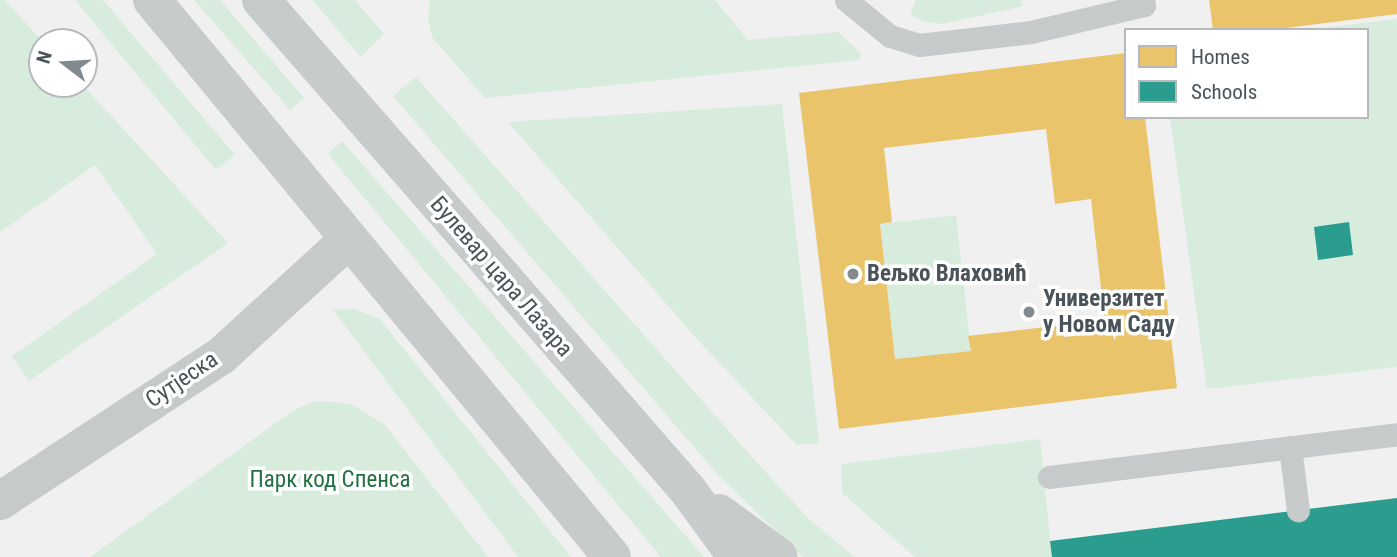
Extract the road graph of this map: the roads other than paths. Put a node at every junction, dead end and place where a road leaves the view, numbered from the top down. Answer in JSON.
{"nodes":[{"id":1,"x":152,"y":0,"type":"edge"},
{"id":2,"x":261,"y":0,"type":"edge"},
{"id":3,"x":846,"y":0,"type":"edge"},
{"id":4,"x":1143,"y":0,"type":"edge"},
{"id":5,"x":349,"y":239,"type":"junction"},
{"id":6,"x":1397,"y":434,"type":"edge"},
{"id":7,"x":1290,"y":447,"type":"junction"},
{"id":8,"x":1049,"y":477,"type":"dead end"},
{"id":9,"x":687,"y":489,"type":"junction"},
{"id":10,"x":0,"y":501,"type":"edge"},
{"id":11,"x":1298,"y":510,"type":"dead end"},
{"id":12,"x":612,"y":557,"type":"edge"},
{"id":13,"x":737,"y":557,"type":"edge"},
{"id":14,"x":779,"y":557,"type":"edge"}],
"edges":[{"from":1,"to":5,"type":"main road"},
{"from":2,"to":9,"type":"main road","name":"Булевар цара Лазара"},
{"from":3,"to":4,"type":"lane"},
{"from":5,"to":10,"type":"street","name":"Сутјеска"},
{"from":5,"to":12,"type":"main road"},
{"from":6,"to":7,"type":"lane"},
{"from":7,"to":8,"type":"lane"},
{"from":7,"to":11,"type":"lane"},
{"from":9,"to":13,"type":"main road","name":"Булевар цара Лазара"},
{"from":9,"to":14,"type":"main road"}]}
